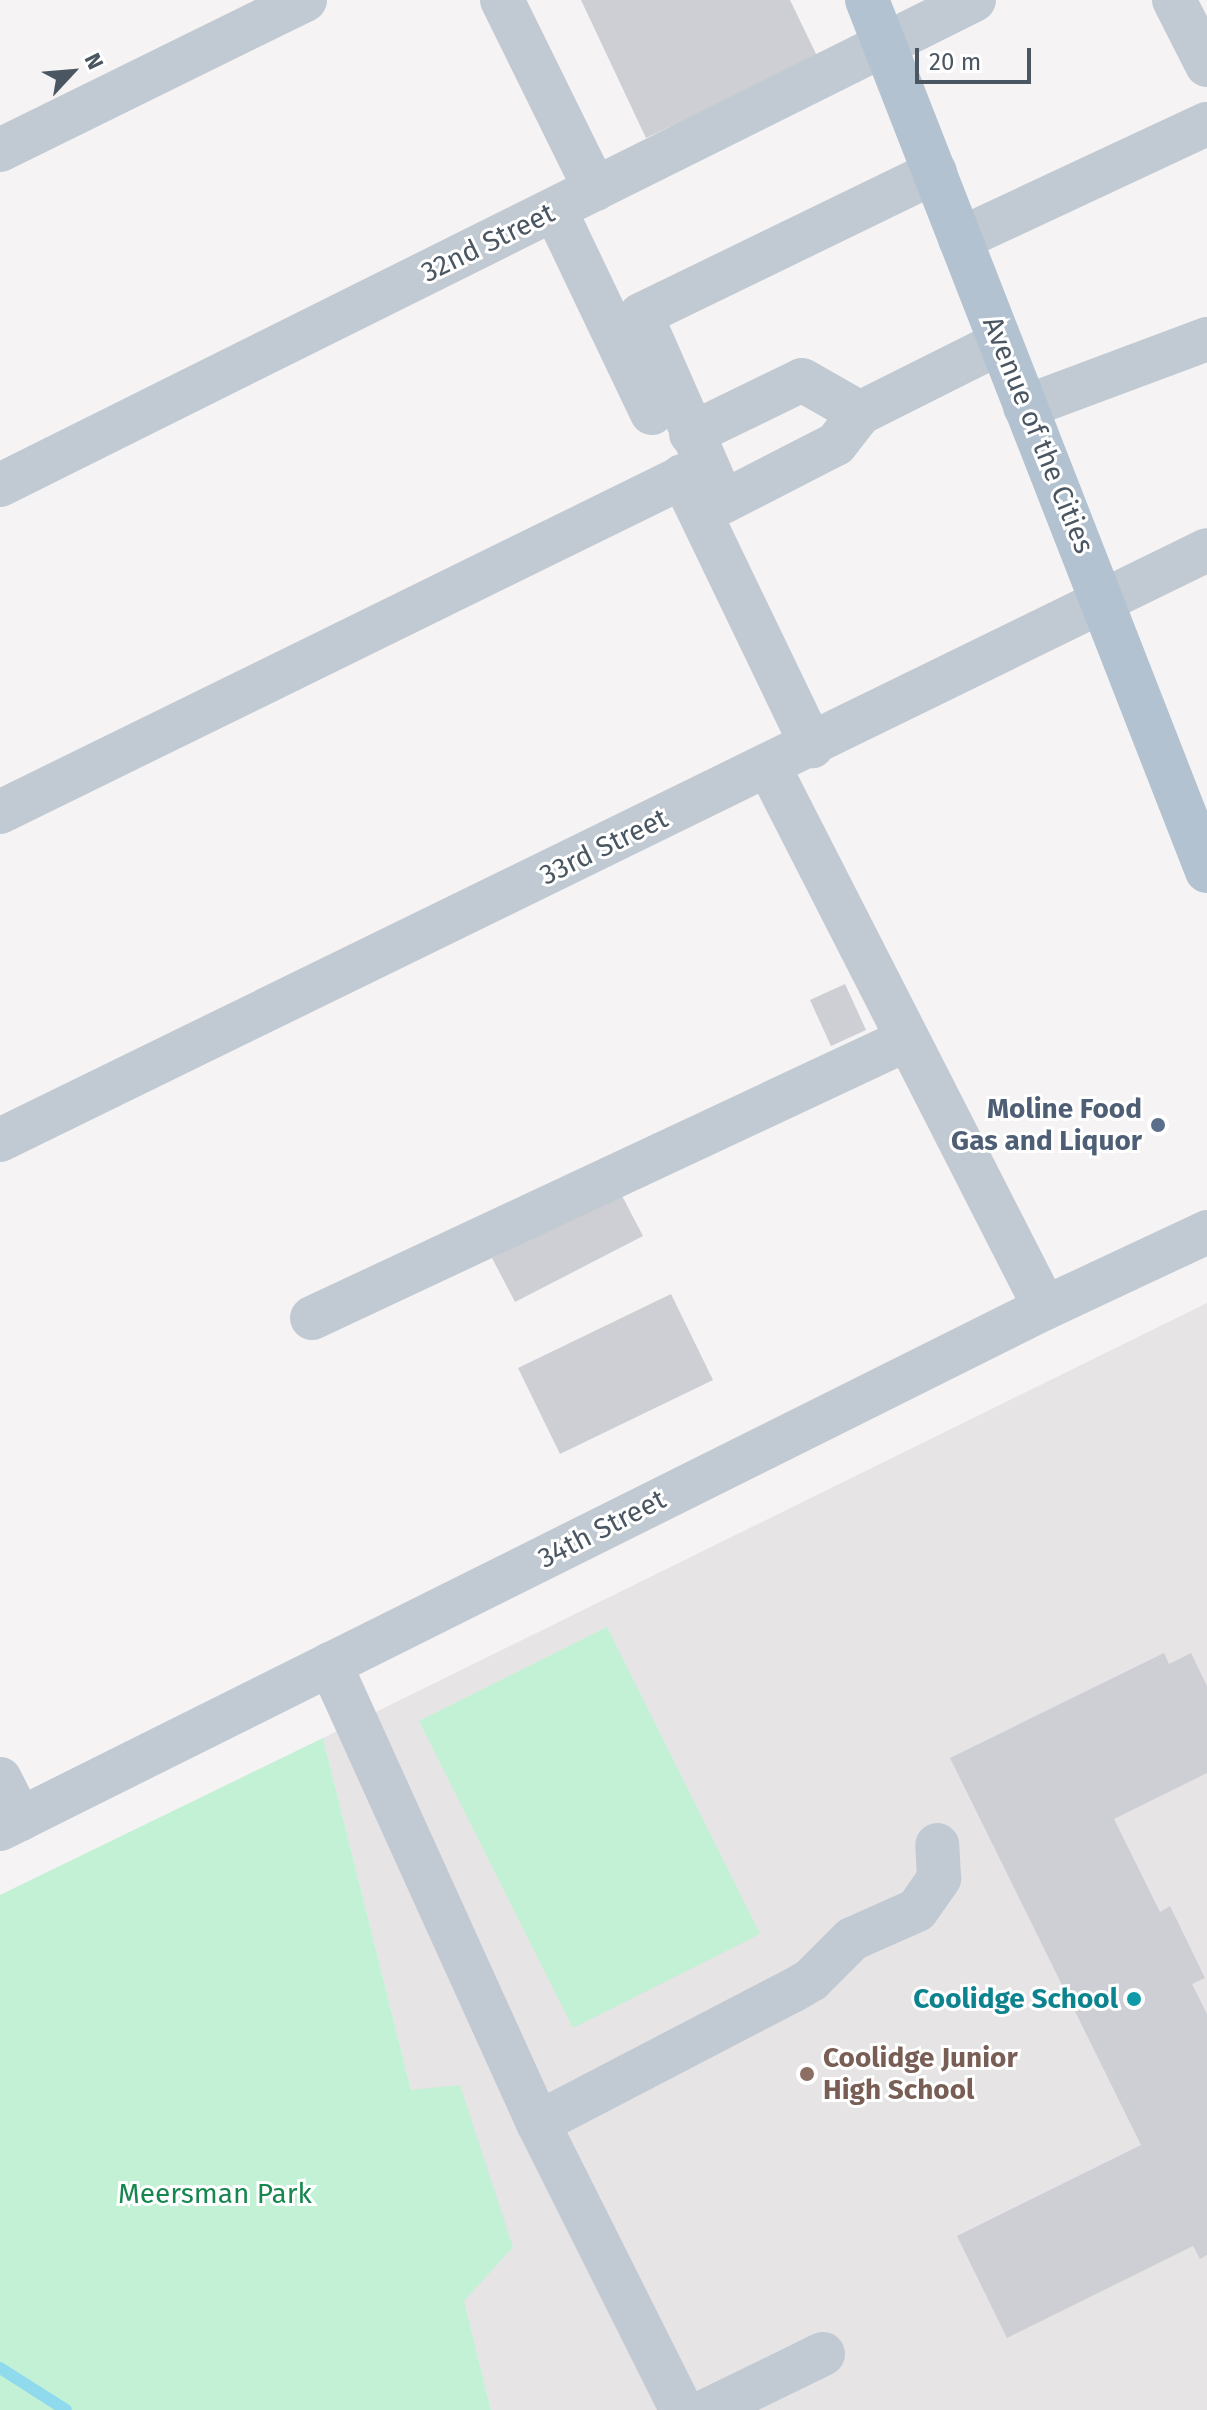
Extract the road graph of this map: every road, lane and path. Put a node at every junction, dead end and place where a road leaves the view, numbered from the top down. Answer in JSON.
{"nodes":[{"id":1,"x":305,"y":0,"type":"edge"},
{"id":2,"x":502,"y":0,"type":"edge"},
{"id":3,"x":867,"y":0,"type":"edge"},
{"id":4,"x":974,"y":0,"type":"edge"},
{"id":5,"x":1174,"y":0,"type":"edge"},
{"id":6,"x":886,"y":47,"type":"junction"},
{"id":7,"x":1207,"y":65,"type":"edge"},
{"id":8,"x":1207,"y":124,"type":"edge"},
{"id":9,"x":0,"y":150,"type":"edge"},
{"id":10,"x":935,"y":172,"type":"junction"},
{"id":11,"x":595,"y":189,"type":"junction"},
{"id":12,"x":555,"y":210,"type":"junction"},
{"id":13,"x":960,"y":239,"type":"junction"},
{"id":14,"x":1207,"y":339,"type":"edge"},
{"id":15,"x":1000,"y":343,"type":"junction"},
{"id":16,"x":1025,"y":407,"type":"junction"},
{"id":17,"x":860,"y":413,"type":"junction"},
{"id":18,"x":691,"y":434,"type":"junction"},
{"id":19,"x":683,"y":477,"type":"junction"},
{"id":20,"x":0,"y":485,"type":"edge"},
{"id":21,"x":1207,"y":550,"type":"edge"},
{"id":22,"x":1104,"y":602,"type":"junction"},
{"id":23,"x":812,"y":746,"type":"junction"},
{"id":24,"x":769,"y":767,"type":"junction"},
{"id":25,"x":0,"y":812,"type":"edge"},
{"id":26,"x":1207,"y":871,"type":"edge"},
{"id":27,"x":906,"y":1040,"type":"junction"},
{"id":28,"x":0,"y":1140,"type":"edge"},
{"id":29,"x":1207,"y":1232,"type":"edge"},
{"id":30,"x":1045,"y":1308,"type":"junction"},
{"id":31,"x":312,"y":1318,"type":"dead end"},
{"id":32,"x":330,"y":1664,"type":"junction"},
{"id":33,"x":0,"y":1779,"type":"edge"},
{"id":34,"x":10,"y":1824,"type":"edge"},
{"id":35,"x":937,"y":1845,"type":"dead end"},
{"id":36,"x":538,"y":2123,"type":"junction"},
{"id":37,"x":823,"y":2354,"type":"dead end"},
{"id":38,"x":682,"y":2410,"type":"edge"},
{"id":39,"x":708,"y":2410,"type":"edge"}],
"edges":[{"from":1,"to":9,"type":"street"},
{"from":2,"to":11,"type":"street"},
{"from":3,"to":6,"type":"main road","name":"Avenue of the Cities"},
{"from":4,"to":6,"type":"street","name":"32nd Street"},
{"from":5,"to":7,"type":"street"},
{"from":6,"to":10,"type":"main road","name":"Avenue of the Cities"},
{"from":6,"to":11,"type":"street","name":"32nd Street"},
{"from":8,"to":13,"type":"street"},
{"from":10,"to":13,"type":"main road","name":"Avenue of the Cities"},
{"from":10,"to":18,"type":"street"},
{"from":11,"to":12,"type":"street","name":"32nd Street"},
{"from":12,"to":19,"type":"street"},
{"from":12,"to":20,"type":"street","name":"32nd Street"},
{"from":13,"to":15,"type":"main road","name":"Avenue of the Cities"},
{"from":14,"to":16,"type":"street"},
{"from":15,"to":16,"type":"main road","name":"Avenue of the Cities"},
{"from":15,"to":17,"type":"street"},
{"from":16,"to":22,"type":"main road","name":"Avenue of the Cities"},
{"from":17,"to":18,"type":"street"},
{"from":17,"to":18,"type":"street"},
{"from":19,"to":23,"type":"street"},
{"from":19,"to":25,"type":"street"},
{"from":21,"to":22,"type":"street","name":"33rd Street"},
{"from":22,"to":23,"type":"street","name":"33rd Street"},
{"from":22,"to":26,"type":"main road","name":"Avenue of the Cities"},
{"from":23,"to":24,"type":"street","name":"33rd Street"},
{"from":24,"to":27,"type":"street"},
{"from":24,"to":28,"type":"street","name":"33rd Street"},
{"from":27,"to":30,"type":"street"},
{"from":27,"to":31,"type":"street"},
{"from":29,"to":30,"type":"street","name":"34th Street"},
{"from":30,"to":32,"type":"street","name":"34th Street"},
{"from":32,"to":34,"type":"street","name":"34th Street"},
{"from":32,"to":36,"type":"street"},
{"from":33,"to":34,"type":"street"},
{"from":35,"to":36,"type":"street"},
{"from":36,"to":38,"type":"street"},
{"from":37,"to":39,"type":"street"}]}
